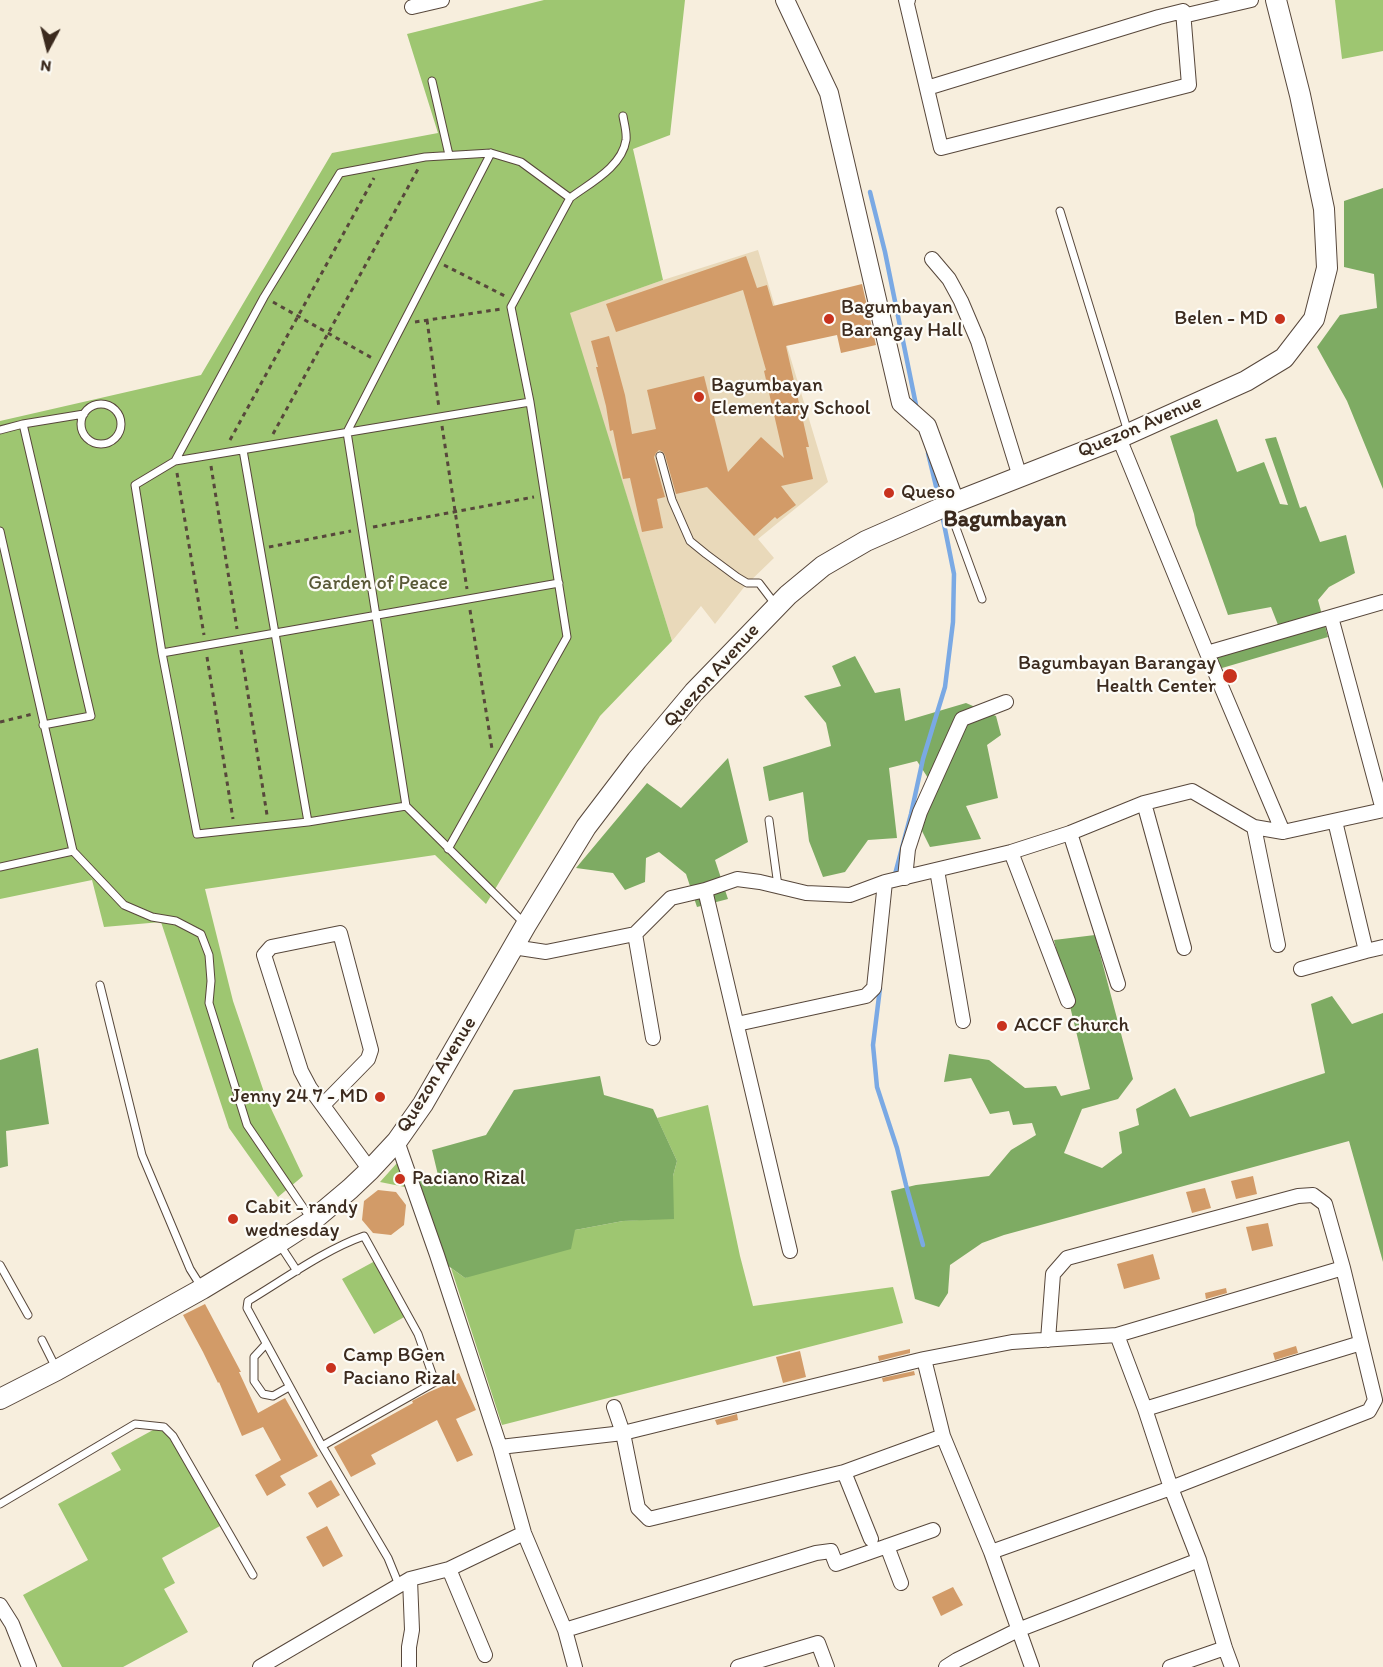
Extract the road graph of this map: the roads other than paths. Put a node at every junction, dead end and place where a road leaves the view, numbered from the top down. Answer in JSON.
{"nodes":[{"id":1,"x":442,"y":0,"type":"edge"},
{"id":2,"x":785,"y":0,"type":"edge"},
{"id":3,"x":908,"y":0,"type":"edge"},
{"id":4,"x":1251,"y":0,"type":"edge"},
{"id":5,"x":1276,"y":0,"type":"edge"},
{"id":6,"x":412,"y":7,"type":"dead end"},
{"id":7,"x":1185,"y":9,"type":"edge"},
{"id":8,"x":432,"y":81,"type":"dead end"},
{"id":9,"x":927,"y":88,"type":"junction"},
{"id":10,"x":623,"y":116,"type":"dead end"},
{"id":11,"x":491,"y":153,"type":"junction"},
{"id":12,"x":449,"y":155,"type":"junction"},
{"id":13,"x":570,"y":198,"type":"junction"},
{"id":14,"x":1060,"y":211,"type":"dead end"},
{"id":15,"x":932,"y":259,"type":"dead end"},
{"id":16,"x":530,"y":402,"type":"junction"},
{"id":17,"x":84,"y":414,"type":"junction"},
{"id":18,"x":23,"y":424,"type":"junction"},
{"id":19,"x":0,"y":430,"type":"edge"},
{"id":20,"x":347,"y":432,"type":"junction"},
{"id":21,"x":1124,"y":436,"type":"junction"},
{"id":22,"x":243,"y":450,"type":"junction"},
{"id":23,"x":660,"y":456,"type":"dead end"},
{"id":24,"x":175,"y":461,"type":"junction"},
{"id":25,"x":1020,"y":477,"type":"junction"},
{"id":26,"x":951,"y":503,"type":"junction"},
{"id":27,"x":0,"y":531,"type":"edge"},
{"id":28,"x":559,"y":583,"type":"junction"},
{"id":29,"x":982,"y":599,"type":"dead end"},
{"id":30,"x":1383,"y":602,"type":"edge"},
{"id":31,"x":776,"y":606,"type":"junction"},
{"id":32,"x":376,"y":615,"type":"junction"},
{"id":33,"x":1331,"y":617,"type":"junction"},
{"id":34,"x":275,"y":633,"type":"junction"},
{"id":35,"x":162,"y":653,"type":"junction"},
{"id":36,"x":1207,"y":653,"type":"junction"},
{"id":37,"x":1006,"y":702,"type":"dead end"},
{"id":38,"x":43,"y":724,"type":"junction"},
{"id":39,"x":1144,"y":803,"type":"junction"},
{"id":40,"x":406,"y":806,"type":"junction"},
{"id":41,"x":1383,"y":810,"type":"edge"},
{"id":42,"x":769,"y":820,"type":"dead end"},
{"id":43,"x":1335,"y":821,"type":"junction"},
{"id":44,"x":308,"y":822,"type":"junction"},
{"id":45,"x":1254,"y":827,"type":"junction"},
{"id":46,"x":1070,"y":832,"type":"junction"},
{"id":47,"x":1282,"y":832,"type":"junction"},
{"id":48,"x":448,"y":849,"type":"junction"},
{"id":49,"x":73,"y":851,"type":"junction"},
{"id":50,"x":1011,"y":852,"type":"junction"},
{"id":51,"x":0,"y":867,"type":"edge"},
{"id":52,"x":937,"y":870,"type":"junction"},
{"id":53,"x":905,"y":878,"type":"junction"},
{"id":54,"x":885,"y":882,"type":"junction"},
{"id":55,"x":778,"y":886,"type":"junction"},
{"id":56,"x":705,"y":890,"type":"junction"},
{"id":57,"x":526,"y":925,"type":"junction"},
{"id":58,"x":635,"y":934,"type":"junction"},
{"id":59,"x":1278,"y":945,"type":"dead end"},
{"id":60,"x":513,"y":947,"type":"junction"},
{"id":61,"x":1383,"y":947,"type":"edge"},
{"id":62,"x":1184,"y":948,"type":"dead end"},
{"id":63,"x":1366,"y":951,"type":"junction"},
{"id":64,"x":1301,"y":969,"type":"dead end"},
{"id":65,"x":1118,"y":984,"type":"dead end"},
{"id":66,"x":100,"y":985,"type":"dead end"},
{"id":67,"x":1068,"y":1001,"type":"dead end"},
{"id":68,"x":963,"y":1022,"type":"dead end"},
{"id":69,"x":737,"y":1024,"type":"junction"},
{"id":70,"x":653,"y":1038,"type":"dead end"},
{"id":71,"x":323,"y":1105,"type":"junction"},
{"id":72,"x":397,"y":1141,"type":"junction"},
{"id":73,"x":370,"y":1170,"type":"junction"},
{"id":74,"x":312,"y":1221,"type":"junction"},
{"id":75,"x":278,"y":1243,"type":"junction"},
{"id":76,"x":790,"y":1251,"type":"dead end"},
{"id":77,"x":0,"y":1265,"type":"edge"},
{"id":78,"x":1343,"y":1268,"type":"junction"},
{"id":79,"x":297,"y":1271,"type":"junction"},
{"id":80,"x":202,"y":1289,"type":"junction"},
{"id":81,"x":28,"y":1315,"type":"dead end"},
{"id":82,"x":1117,"y":1335,"type":"junction"},
{"id":83,"x":42,"y":1340,"type":"dead end"},
{"id":84,"x":1047,"y":1340,"type":"junction"},
{"id":85,"x":1361,"y":1343,"type":"junction"},
{"id":86,"x":266,"y":1344,"type":"junction"},
{"id":87,"x":924,"y":1359,"type":"junction"},
{"id":88,"x":57,"y":1370,"type":"junction"},
{"id":89,"x":289,"y":1387,"type":"junction"},
{"id":90,"x":0,"y":1399,"type":"edge"},
{"id":91,"x":614,"y":1407,"type":"dead end"},
{"id":92,"x":1144,"y":1409,"type":"junction"},
{"id":93,"x":624,"y":1433,"type":"junction"},
{"id":94,"x":943,"y":1436,"type":"junction"},
{"id":95,"x":322,"y":1446,"type":"junction"},
{"id":96,"x":500,"y":1447,"type":"junction"},
{"id":97,"x":844,"y":1473,"type":"junction"},
{"id":98,"x":1171,"y":1488,"type":"junction"},
{"id":99,"x":0,"y":1504,"type":"edge"},
{"id":100,"x":933,"y":1530,"type":"dead end"},
{"id":101,"x":524,"y":1533,"type":"junction"},
{"id":102,"x":872,"y":1539,"type":"dead end"},
{"id":103,"x":887,"y":1546,"type":"junction"},
{"id":104,"x":991,"y":1552,"type":"junction"},
{"id":105,"x":1199,"y":1560,"type":"junction"},
{"id":106,"x":449,"y":1569,"type":"junction"},
{"id":107,"x":253,"y":1575,"type":"dead end"},
{"id":108,"x":405,"y":1582,"type":"junction"},
{"id":109,"x":901,"y":1583,"type":"dead end"},
{"id":110,"x":0,"y":1605,"type":"edge"},
{"id":111,"x":565,"y":1630,"type":"junction"},
{"id":112,"x":1018,"y":1630,"type":"junction"},
{"id":113,"x":1225,"y":1648,"type":"junction"},
{"id":114,"x":485,"y":1655,"type":"dead end"},
{"id":115,"x":29,"y":1667,"type":"edge"},
{"id":116,"x":260,"y":1667,"type":"edge"},
{"id":117,"x":409,"y":1667,"type":"edge"},
{"id":118,"x":575,"y":1667,"type":"edge"},
{"id":119,"x":738,"y":1667,"type":"edge"},
{"id":120,"x":827,"y":1667,"type":"edge"},
{"id":121,"x":946,"y":1667,"type":"edge"},
{"id":122,"x":1032,"y":1667,"type":"edge"},
{"id":123,"x":1170,"y":1667,"type":"edge"},
{"id":124,"x":1232,"y":1667,"type":"edge"}],
"edges":[{"from":1,"to":6,"type":"street"},
{"from":2,"to":26,"type":"street"},
{"from":3,"to":9,"type":"street"},
{"from":4,"to":7,"type":"street"},
{"from":5,"to":21,"type":"main road","name":"Quezon Avenue"},
{"from":7,"to":9,"type":"street"},
{"from":7,"to":9,"type":"street"},
{"from":8,"to":12,"type":"lane"},
{"from":10,"to":13,"type":"lane"},
{"from":11,"to":12,"type":"lane"},
{"from":11,"to":13,"type":"lane"},
{"from":11,"to":20,"type":"lane"},
{"from":12,"to":24,"type":"lane"},
{"from":13,"to":16,"type":"lane"},
{"from":14,"to":21,"type":"lane"},
{"from":15,"to":25,"type":"street"},
{"from":16,"to":20,"type":"lane"},
{"from":16,"to":28,"type":"lane"},
{"from":17,"to":17,"type":"lane"},
{"from":17,"to":18,"type":"lane"},
{"from":18,"to":19,"type":"lane"},
{"from":18,"to":38,"type":"lane"},
{"from":20,"to":22,"type":"lane"},
{"from":20,"to":32,"type":"lane"},
{"from":21,"to":25,"type":"main road","name":"Quezon Avenue"},
{"from":21,"to":36,"type":"street"},
{"from":22,"to":24,"type":"lane"},
{"from":22,"to":34,"type":"lane"},
{"from":23,"to":31,"type":"lane"},
{"from":24,"to":35,"type":"lane"},
{"from":25,"to":26,"type":"main road","name":"Quezon Avenue"},
{"from":26,"to":29,"type":"lane"},
{"from":26,"to":31,"type":"main road","name":"Quezon Avenue"},
{"from":27,"to":38,"type":"lane"},
{"from":28,"to":32,"type":"lane"},
{"from":28,"to":48,"type":"lane"},
{"from":30,"to":33,"type":"street"},
{"from":31,"to":57,"type":"main road","name":"Quezon Avenue"},
{"from":32,"to":34,"type":"lane"},
{"from":32,"to":40,"type":"lane"},
{"from":33,"to":36,"type":"street"},
{"from":33,"to":41,"type":"street"},
{"from":34,"to":35,"type":"lane"},
{"from":34,"to":44,"type":"lane"},
{"from":35,"to":44,"type":"lane"},
{"from":36,"to":47,"type":"street"},
{"from":37,"to":53,"type":"street"},
{"from":38,"to":49,"type":"lane"},
{"from":39,"to":45,"type":"street"},
{"from":39,"to":46,"type":"street"},
{"from":39,"to":62,"type":"street"},
{"from":40,"to":44,"type":"lane"},
{"from":40,"to":48,"type":"lane"},
{"from":41,"to":43,"type":"street"},
{"from":42,"to":55,"type":"lane"},
{"from":43,"to":47,"type":"street"},
{"from":43,"to":63,"type":"street"},
{"from":45,"to":47,"type":"street"},
{"from":45,"to":59,"type":"street"},
{"from":46,"to":50,"type":"street"},
{"from":46,"to":65,"type":"street"},
{"from":48,"to":57,"type":"lane"},
{"from":49,"to":51,"type":"lane"},
{"from":49,"to":74,"type":"lane"},
{"from":50,"to":52,"type":"street"},
{"from":50,"to":67,"type":"street"},
{"from":52,"to":53,"type":"street"},
{"from":52,"to":68,"type":"street"},
{"from":53,"to":54,"type":"street"},
{"from":54,"to":55,"type":"street"},
{"from":54,"to":69,"type":"street"},
{"from":55,"to":56,"type":"street"},
{"from":56,"to":58,"type":"street"},
{"from":56,"to":69,"type":"street"},
{"from":57,"to":60,"type":"main road","name":"Quezon Avenue"},
{"from":58,"to":60,"type":"street"},
{"from":58,"to":70,"type":"street"},
{"from":60,"to":72,"type":"main road","name":"Quezon Avenue"},
{"from":61,"to":63,"type":"street"},
{"from":63,"to":64,"type":"street"},
{"from":66,"to":80,"type":"lane"},
{"from":69,"to":76,"type":"street"},
{"from":71,"to":71,"type":"street"},
{"from":71,"to":73,"type":"street"},
{"from":72,"to":73,"type":"main road","name":"Quezon Avenue"},
{"from":72,"to":96,"type":"street"},
{"from":73,"to":74,"type":"main road","name":"Quezon Avenue"},
{"from":74,"to":75,"type":"main road","name":"Quezon Avenue"},
{"from":75,"to":79,"type":"lane"},
{"from":75,"to":80,"type":"main road","name":"Quezon Avenue"},
{"from":77,"to":81,"type":"lane"},
{"from":78,"to":82,"type":"street"},
{"from":78,"to":84,"type":"street"},
{"from":78,"to":85,"type":"street"},
{"from":79,"to":86,"type":"lane"},
{"from":79,"to":95,"type":"lane"},
{"from":80,"to":88,"type":"main road","name":"Quezon Avenue"},
{"from":82,"to":84,"type":"street"},
{"from":82,"to":92,"type":"street"},
{"from":83,"to":88,"type":"lane"},
{"from":84,"to":87,"type":"street"},
{"from":85,"to":92,"type":"street"},
{"from":85,"to":98,"type":"street"},
{"from":86,"to":89,"type":"lane"},
{"from":86,"to":89,"type":"lane"},
{"from":87,"to":93,"type":"street"},
{"from":87,"to":94,"type":"street"},
{"from":88,"to":90,"type":"main road","name":"Quezon Avenue"},
{"from":89,"to":95,"type":"lane"},
{"from":91,"to":93,"type":"street"},
{"from":92,"to":98,"type":"street"},
{"from":93,"to":96,"type":"street"},
{"from":93,"to":97,"type":"street"},
{"from":94,"to":97,"type":"street"},
{"from":94,"to":104,"type":"street"},
{"from":95,"to":108,"type":"lane"},
{"from":96,"to":101,"type":"street"},
{"from":97,"to":102,"type":"street"},
{"from":98,"to":104,"type":"street"},
{"from":98,"to":105,"type":"street"},
{"from":99,"to":107,"type":"lane"},
{"from":100,"to":103,"type":"street"},
{"from":101,"to":106,"type":"street"},
{"from":101,"to":111,"type":"street"},
{"from":103,"to":109,"type":"street"},
{"from":103,"to":111,"type":"street"},
{"from":104,"to":112,"type":"street"},
{"from":105,"to":112,"type":"street"},
{"from":105,"to":113,"type":"street"},
{"from":106,"to":108,"type":"street"},
{"from":106,"to":114,"type":"street"},
{"from":108,"to":116,"type":"street"},
{"from":108,"to":117,"type":"street"},
{"from":110,"to":115,"type":"street"},
{"from":111,"to":118,"type":"street"},
{"from":112,"to":121,"type":"street"},
{"from":112,"to":122,"type":"street"},
{"from":113,"to":123,"type":"street"},
{"from":113,"to":124,"type":"street"},
{"from":119,"to":120,"type":"street"}]}
